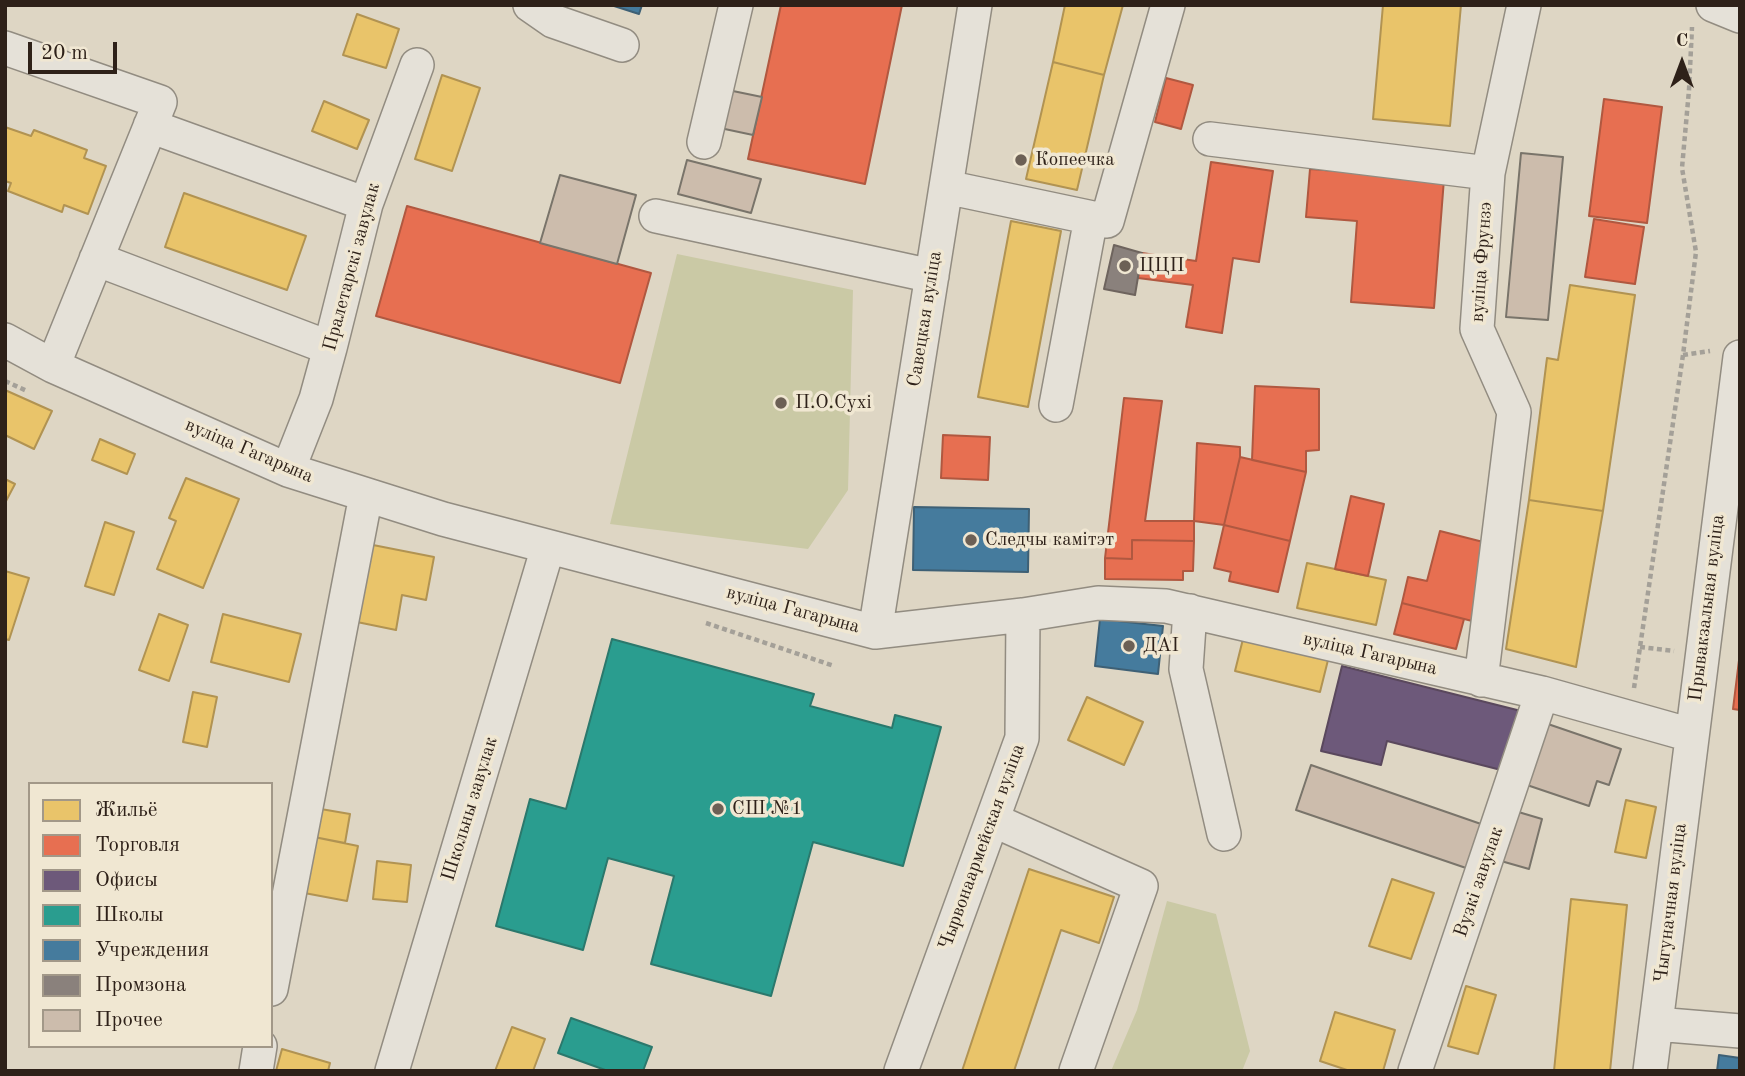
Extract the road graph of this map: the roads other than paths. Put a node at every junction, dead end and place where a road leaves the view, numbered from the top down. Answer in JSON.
{"nodes":[{"id":1,"x":530,"y":5,"type":"edge"},
{"id":2,"x":736,"y":5,"type":"edge"},
{"id":3,"x":975,"y":5,"type":"edge"},
{"id":4,"x":1168,"y":5,"type":"edge"},
{"id":5,"x":1524,"y":5,"type":"edge"},
{"id":6,"x":1703,"y":11,"type":"edge"},
{"id":7,"x":1740,"y":16,"type":"edge"},
{"id":8,"x":622,"y":45,"type":"dead end"},
{"id":9,"x":5,"y":48,"type":"edge"},
{"id":10,"x":417,"y":65,"type":"dead end"},
{"id":11,"x":150,"y":126,"type":"junction"},
{"id":12,"x":1210,"y":139,"type":"dead end"},
{"id":13,"x":704,"y":142,"type":"dead end"},
{"id":14,"x":1488,"y":173,"type":"junction"},
{"id":15,"x":946,"y":187,"type":"junction"},
{"id":16,"x":366,"y":204,"type":"junction"},
{"id":17,"x":656,"y":216,"type":"dead end"},
{"id":18,"x":1091,"y":218,"type":"junction"},
{"id":19,"x":96,"y":259,"type":"junction"},
{"id":20,"x":932,"y":275,"type":"junction"},
{"id":21,"x":5,"y":340,"type":"edge"},
{"id":22,"x":330,"y":348,"type":"junction"},
{"id":23,"x":1740,"y":357,"type":"edge"},
{"id":24,"x":53,"y":366,"type":"junction"},
{"id":25,"x":1056,"y":405,"type":"dead end"},
{"id":26,"x":288,"y":470,"type":"junction"},
{"id":27,"x":366,"y":495,"type":"junction"},
{"id":28,"x":548,"y":547,"type":"junction"},
{"id":29,"x":1189,"y":611,"type":"junction"},
{"id":30,"x":1023,"y":615,"type":"junction"},
{"id":31,"x":875,"y":632,"type":"junction"},
{"id":32,"x":1481,"y":680,"type":"junction"},
{"id":33,"x":1542,"y":693,"type":"junction"},
{"id":34,"x":1691,"y":735,"type":"junction"},
{"id":35,"x":993,"y":820,"type":"junction"},
{"id":36,"x":1224,"y":834,"type":"dead end"},
{"id":37,"x":273,"y":979,"type":"edge"},
{"id":38,"x":1656,"y":1024,"type":"junction"},
{"id":39,"x":1740,"y":1031,"type":"edge"},
{"id":40,"x":260,"y":1048,"type":"edge"},
{"id":41,"x":256,"y":1071,"type":"edge"},
{"id":42,"x":392,"y":1071,"type":"edge"},
{"id":43,"x":901,"y":1071,"type":"edge"},
{"id":44,"x":1076,"y":1071,"type":"edge"},
{"id":45,"x":1415,"y":1071,"type":"edge"},
{"id":46,"x":1650,"y":1071,"type":"edge"}],
"edges":[{"from":1,"to":8,"type":"street"},
{"from":2,"to":13,"type":"street"},
{"from":3,"to":15,"type":"street","name":"Савецкая вуліца"},
{"from":4,"to":18,"type":"street"},
{"from":5,"to":14,"type":"street","name":"вуліца Фрунзэ"},
{"from":6,"to":7,"type":"street"},
{"from":9,"to":11,"type":"street"},
{"from":10,"to":16,"type":"street","name":"Пралетарскі завулак"},
{"from":11,"to":16,"type":"street"},
{"from":11,"to":19,"type":"street"},
{"from":12,"to":14,"type":"street"},
{"from":14,"to":32,"type":"street","name":"вуліца Фрунзэ"},
{"from":15,"to":18,"type":"street"},
{"from":15,"to":20,"type":"street","name":"Савецкая вуліца"},
{"from":16,"to":22,"type":"street","name":"Пралетарскі завулак"},
{"from":17,"to":20,"type":"street"},
{"from":18,"to":25,"type":"street"},
{"from":19,"to":22,"type":"street"},
{"from":19,"to":24,"type":"street"},
{"from":20,"to":31,"type":"street","name":"Савецкая вуліца"},
{"from":21,"to":24,"type":"street","name":"вуліца Гагарына"},
{"from":22,"to":26,"type":"street","name":"Пралетарскі завулак"},
{"from":23,"to":34,"type":"street","name":"Прывакзальная вуліца"},
{"from":24,"to":26,"type":"street","name":"вуліца Гагарына"},
{"from":26,"to":27,"type":"street","name":"вуліца Гагарына"},
{"from":27,"to":28,"type":"street","name":"вуліца Гагарына"},
{"from":27,"to":37,"type":"street"},
{"from":28,"to":31,"type":"street","name":"вуліца Гагарына"},
{"from":28,"to":42,"type":"street","name":"Школьны завулак"},
{"from":29,"to":30,"type":"street","name":"вуліца Гагарына"},
{"from":29,"to":32,"type":"street","name":"вуліца Гагарына"},
{"from":29,"to":36,"type":"street"},
{"from":30,"to":31,"type":"street","name":"вуліца Гагарына"},
{"from":30,"to":35,"type":"street","name":"Чырвонаармейская вуліца"},
{"from":32,"to":33,"type":"street","name":"вуліца Гагарына"},
{"from":33,"to":34,"type":"street","name":"вуліца Гагарына"},
{"from":33,"to":45,"type":"street","name":"Вузкі завулак"},
{"from":34,"to":38,"type":"street","name":"Чыгуначная вуліца"},
{"from":35,"to":43,"type":"street","name":"Чырвонаармейская вуліца"},
{"from":35,"to":44,"type":"street"},
{"from":38,"to":39,"type":"street"},
{"from":38,"to":46,"type":"street","name":"Чыгуначная вуліца"},
{"from":40,"to":41,"type":"street"}]}
